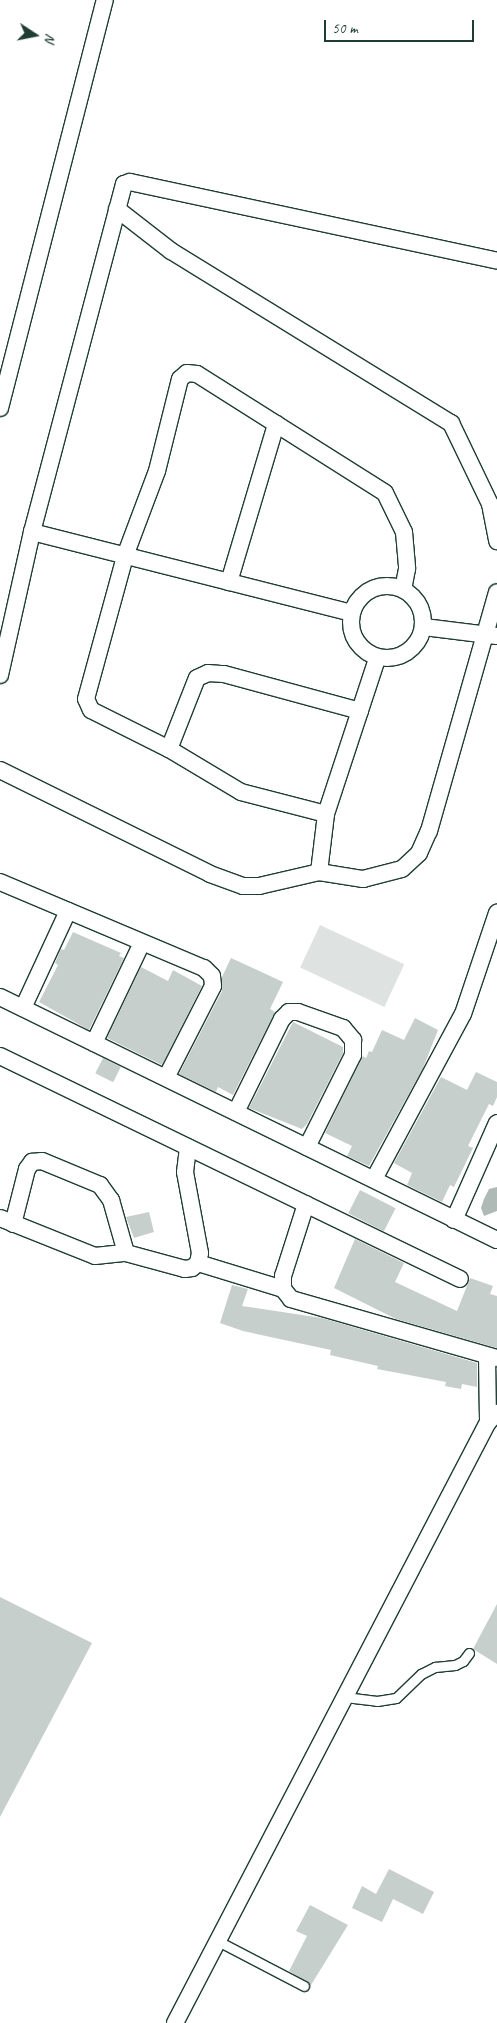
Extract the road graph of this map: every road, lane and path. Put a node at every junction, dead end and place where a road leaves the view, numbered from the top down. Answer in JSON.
{"nodes":[{"id":1,"x":105,"y":0,"type":"edge"},
{"id":2,"x":117,"y":210,"type":"junction"},
{"id":3,"x":497,"y":261,"type":"edge"},
{"id":4,"x":0,"y":408,"type":"edge"},
{"id":5,"x":276,"y":424,"type":"junction"},
{"id":6,"x":32,"y":532,"type":"junction"},
{"id":7,"x":497,"y":540,"type":"edge"},
{"id":8,"x":125,"y":556,"type":"junction"},
{"id":9,"x":229,"y":582,"type":"junction"},
{"id":10,"x":403,"y":589,"type":"junction"},
{"id":11,"x":497,"y":592,"type":"edge"},
{"id":12,"x":351,"y":613,"type":"junction"},
{"id":13,"x":424,"y":628,"type":"junction"},
{"id":14,"x":492,"y":636,"type":"edge"},
{"id":15,"x":377,"y":659,"type":"junction"},
{"id":16,"x":0,"y":675,"type":"edge"},
{"id":17,"x":360,"y":711,"type":"junction"},
{"id":18,"x":169,"y":749,"type":"junction"},
{"id":19,"x":0,"y":770,"type":"edge"},
{"id":20,"x":326,"y":814,"type":"junction"},
{"id":21,"x":319,"y":872,"type":"junction"},
{"id":22,"x":0,"y":882,"type":"edge"},
{"id":23,"x":68,"y":911,"type":"junction"},
{"id":24,"x":497,"y":912,"type":"edge"},
{"id":25,"x":142,"y":943,"type":"junction"},
{"id":26,"x":0,"y":997,"type":"edge"},
{"id":27,"x":23,"y":1008,"type":"junction"},
{"id":28,"x":94,"y":1043,"type":"junction"},
{"id":29,"x":0,"y":1056,"type":"edge"},
{"id":30,"x":166,"y":1078,"type":"junction"},
{"id":31,"x":236,"y":1112,"type":"junction"},
{"id":32,"x":497,"y":1123,"type":"edge"},
{"id":33,"x":188,"y":1147,"type":"junction"},
{"id":34,"x":308,"y":1147,"type":"junction"},
{"id":35,"x":374,"y":1179,"type":"junction"},
{"id":36,"x":306,"y":1204,"type":"junction"},
{"id":37,"x":454,"y":1220,"type":"junction"},
{"id":38,"x":6,"y":1221,"type":"edge"},
{"id":39,"x":497,"y":1240,"type":"edge"},
{"id":40,"x":126,"y":1253,"type":"junction"},
{"id":41,"x":198,"y":1263,"type":"junction"},
{"id":42,"x":460,"y":1279,"type":"dead end"},
{"id":43,"x":283,"y":1289,"type":"junction"},
{"id":44,"x":492,"y":1357,"type":"edge"},
{"id":45,"x":492,"y":1417,"type":"edge"},
{"id":46,"x":469,"y":1654,"type":"dead end"},
{"id":47,"x":345,"y":1697,"type":"junction"},
{"id":48,"x":218,"y":1941,"type":"junction"},
{"id":49,"x":304,"y":1986,"type":"dead end"},
{"id":50,"x":175,"y":2023,"type":"edge"}],
"edges":[{"from":1,"to":4,"type":"street"},
{"from":2,"to":3,"type":"street"},
{"from":2,"to":6,"type":"street"},
{"from":2,"to":7,"type":"street"},
{"from":5,"to":8,"type":"street"},
{"from":5,"to":9,"type":"street"},
{"from":5,"to":10,"type":"street"},
{"from":6,"to":8,"type":"street"},
{"from":6,"to":16,"type":"street"},
{"from":8,"to":9,"type":"street"},
{"from":8,"to":18,"type":"street"},
{"from":9,"to":12,"type":"street"},
{"from":10,"to":12,"type":"street"},
{"from":10,"to":13,"type":"street"},
{"from":11,"to":14,"type":"street"},
{"from":12,"to":15,"type":"street"},
{"from":13,"to":14,"type":"street"},
{"from":13,"to":15,"type":"street"},
{"from":14,"to":21,"type":"street"},
{"from":15,"to":17,"type":"street"},
{"from":17,"to":18,"type":"street"},
{"from":17,"to":20,"type":"street"},
{"from":18,"to":20,"type":"street"},
{"from":19,"to":21,"type":"street"},
{"from":20,"to":21,"type":"street"},
{"from":22,"to":23,"type":"street"},
{"from":23,"to":25,"type":"street"},
{"from":23,"to":27,"type":"street"},
{"from":24,"to":35,"type":"street"},
{"from":25,"to":28,"type":"street"},
{"from":25,"to":30,"type":"street"},
{"from":26,"to":27,"type":"street"},
{"from":27,"to":28,"type":"street"},
{"from":28,"to":30,"type":"street"},
{"from":29,"to":33,"type":"street"},
{"from":30,"to":31,"type":"street"},
{"from":31,"to":34,"type":"street"},
{"from":31,"to":34,"type":"street"},
{"from":32,"to":37,"type":"street"},
{"from":33,"to":36,"type":"street"},
{"from":33,"to":41,"type":"street"},
{"from":34,"to":35,"type":"street"},
{"from":35,"to":37,"type":"street"},
{"from":36,"to":42,"type":"street"},
{"from":36,"to":43,"type":"street"},
{"from":37,"to":39,"type":"street"},
{"from":38,"to":40,"type":"street"},
{"from":38,"to":40,"type":"street"},
{"from":40,"to":41,"type":"street"},
{"from":41,"to":43,"type":"street"},
{"from":43,"to":44,"type":"street"},
{"from":44,"to":45,"type":"street"},
{"from":45,"to":47,"type":"street"},
{"from":46,"to":47,"type":"lane"},
{"from":47,"to":48,"type":"street"},
{"from":48,"to":49,"type":"lane"},
{"from":48,"to":50,"type":"street"}]}
